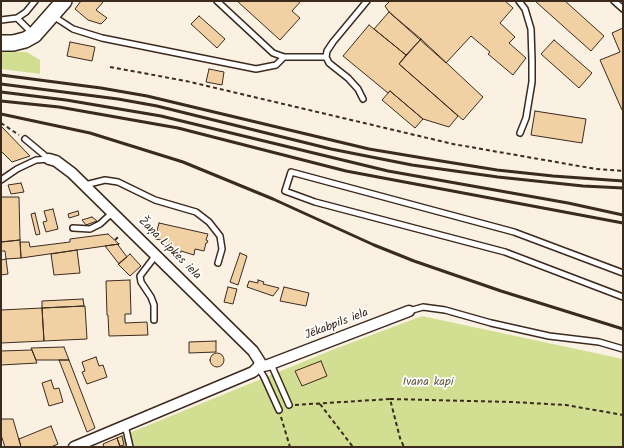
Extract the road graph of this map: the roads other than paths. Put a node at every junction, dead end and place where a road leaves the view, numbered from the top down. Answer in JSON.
{"nodes":[{"id":1,"x":35,"y":1,"type":"edge"},
{"id":2,"x":64,"y":1,"type":"edge"},
{"id":3,"x":217,"y":1,"type":"edge"},
{"id":4,"x":367,"y":1,"type":"edge"},
{"id":5,"x":519,"y":1,"type":"edge"},
{"id":6,"x":614,"y":1,"type":"edge"},
{"id":7,"x":623,"y":9,"type":"edge"},
{"id":8,"x":52,"y":15,"type":"junction"},
{"id":9,"x":17,"y":18,"type":"junction"},
{"id":10,"x":1,"y":20,"type":"edge"},
{"id":11,"x":34,"y":35,"type":"junction"},
{"id":12,"x":1,"y":43,"type":"edge"},
{"id":13,"x":284,"y":57,"type":"junction"},
{"id":14,"x":326,"y":57,"type":"junction"},
{"id":15,"x":363,"y":99,"type":"dead end"},
{"id":16,"x":520,"y":134,"type":"dead end"},
{"id":17,"x":25,"y":140,"type":"road end"},
{"id":18,"x":49,"y":159,"type":"junction"},
{"id":19,"x":1,"y":180,"type":"edge"},
{"id":20,"x":85,"y":185,"type":"junction"},
{"id":21,"x":113,"y":212,"type":"junction"},
{"id":22,"x":74,"y":228,"type":"dead end"},
{"id":23,"x":156,"y":255,"type":"junction"},
{"id":24,"x":218,"y":263,"type":"dead end"},
{"id":25,"x":623,"y":273,"type":"edge"},
{"id":26,"x":623,"y":297,"type":"edge"},
{"id":27,"x":409,"y":311,"type":"joint"},
{"id":28,"x":154,"y":320,"type":"dead end"},
{"id":29,"x":623,"y":349,"type":"edge"},
{"id":30,"x":271,"y":364,"type":"junction"},
{"id":31,"x":258,"y":368,"type":"junction"},
{"id":32,"x":289,"y":405,"type":"road end"},
{"id":33,"x":279,"y":410,"type":"road end"},
{"id":34,"x":125,"y":425,"type":"junction"},
{"id":35,"x":74,"y":447,"type":"edge"},
{"id":36,"x":130,"y":447,"type":"edge"}],
"edges":[{"from":1,"to":9,"type":"lane"},
{"from":2,"to":8,"type":"main road"},
{"from":3,"to":13,"type":"lane"},
{"from":4,"to":14,"type":"lane"},
{"from":5,"to":16,"type":"lane"},
{"from":6,"to":7,"type":"lane"},
{"from":8,"to":11,"type":"main road"},
{"from":8,"to":13,"type":"lane"},
{"from":9,"to":10,"type":"lane"},
{"from":9,"to":11,"type":"lane"},
{"from":11,"to":12,"type":"main road"},
{"from":13,"to":14,"type":"lane"},
{"from":14,"to":15,"type":"lane"},
{"from":17,"to":18,"type":"lane"},
{"from":18,"to":19,"type":"lane"},
{"from":18,"to":20,"type":"street","name":"Žaņa Lipkes iela"},
{"from":20,"to":21,"type":"street","name":"Žaņa Lipkes iela"},
{"from":20,"to":24,"type":"lane"},
{"from":21,"to":22,"type":"lane"},
{"from":21,"to":23,"type":"street","name":"Žaņa Lipkes iela"},
{"from":23,"to":28,"type":"lane"},
{"from":23,"to":31,"type":"street","name":"Žaņa Lipkes iela"},
{"from":25,"to":26,"type":"lane"},
{"from":27,"to":29,"type":"lane","name":"Jēkabpils iela"},
{"from":27,"to":30,"type":"street","name":"Jēkabpils iela"},
{"from":30,"to":31,"type":"street","name":"Jēkabpils iela"},
{"from":30,"to":32,"type":"lane"},
{"from":31,"to":33,"type":"lane"},
{"from":31,"to":34,"type":"street","name":"Jēkabpils iela"},
{"from":34,"to":35,"type":"street","name":"Jēkabpils iela"},
{"from":34,"to":36,"type":"lane"}]}
